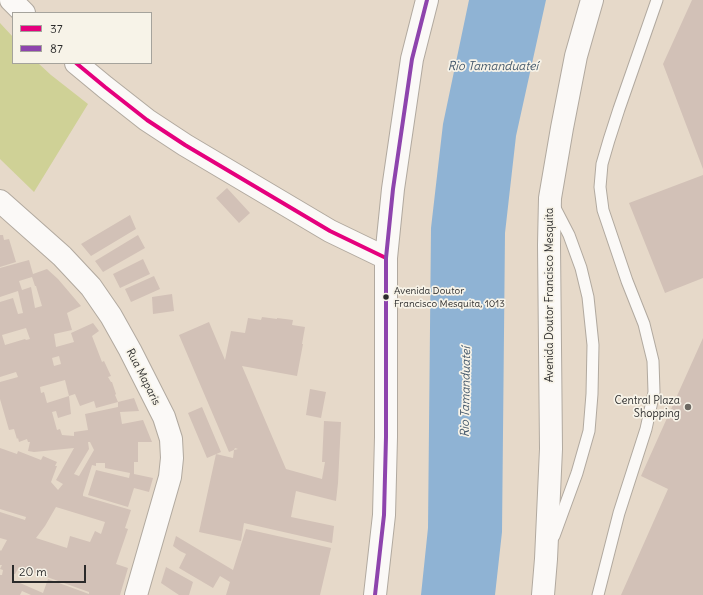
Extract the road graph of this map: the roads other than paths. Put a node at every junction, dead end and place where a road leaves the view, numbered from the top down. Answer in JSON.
{"nodes":[{"id":1,"x":11,"y":0,"type":"edge"},
{"id":2,"x":427,"y":0,"type":"edge"},
{"id":3,"x":592,"y":0,"type":"edge"},
{"id":4,"x":657,"y":0,"type":"edge"},
{"id":5,"x":23,"y":12,"type":"edge"},
{"id":6,"x":77,"y":64,"type":"edge"},
{"id":7,"x":550,"y":198,"type":"junction"},
{"id":8,"x":0,"y":202,"type":"edge"},
{"id":9,"x":386,"y":258,"type":"junction"},
{"id":10,"x":619,"y":513,"type":"junction"},
{"id":11,"x":546,"y":559,"type":"junction"},
{"id":12,"x":136,"y":595,"type":"edge"},
{"id":13,"x":375,"y":595,"type":"edge"},
{"id":14,"x":543,"y":595,"type":"edge"},
{"id":15,"x":598,"y":595,"type":"edge"},
{"id":16,"x":605,"y":595,"type":"edge"}],
"edges":[{"from":1,"to":5,"type":"main road"},
{"from":2,"to":9,"type":"main road"},
{"from":3,"to":7,"type":"main road","name":"Avenida Doutor Francisco Mesquita"},
{"from":4,"to":10,"type":"lane"},
{"from":6,"to":9,"type":"main road"},
{"from":7,"to":11,"type":"main road","name":"Avenida Doutor Francisco Mesquita"},
{"from":7,"to":11,"type":"lane"},
{"from":8,"to":12,"type":"main road","name":"Rua Maparis"},
{"from":9,"to":13,"type":"main road"},
{"from":10,"to":15,"type":"lane"},
{"from":10,"to":16,"type":"lane"},
{"from":11,"to":14,"type":"main road","name":"Avenida Doutor Francisco Mesquita"}]}
